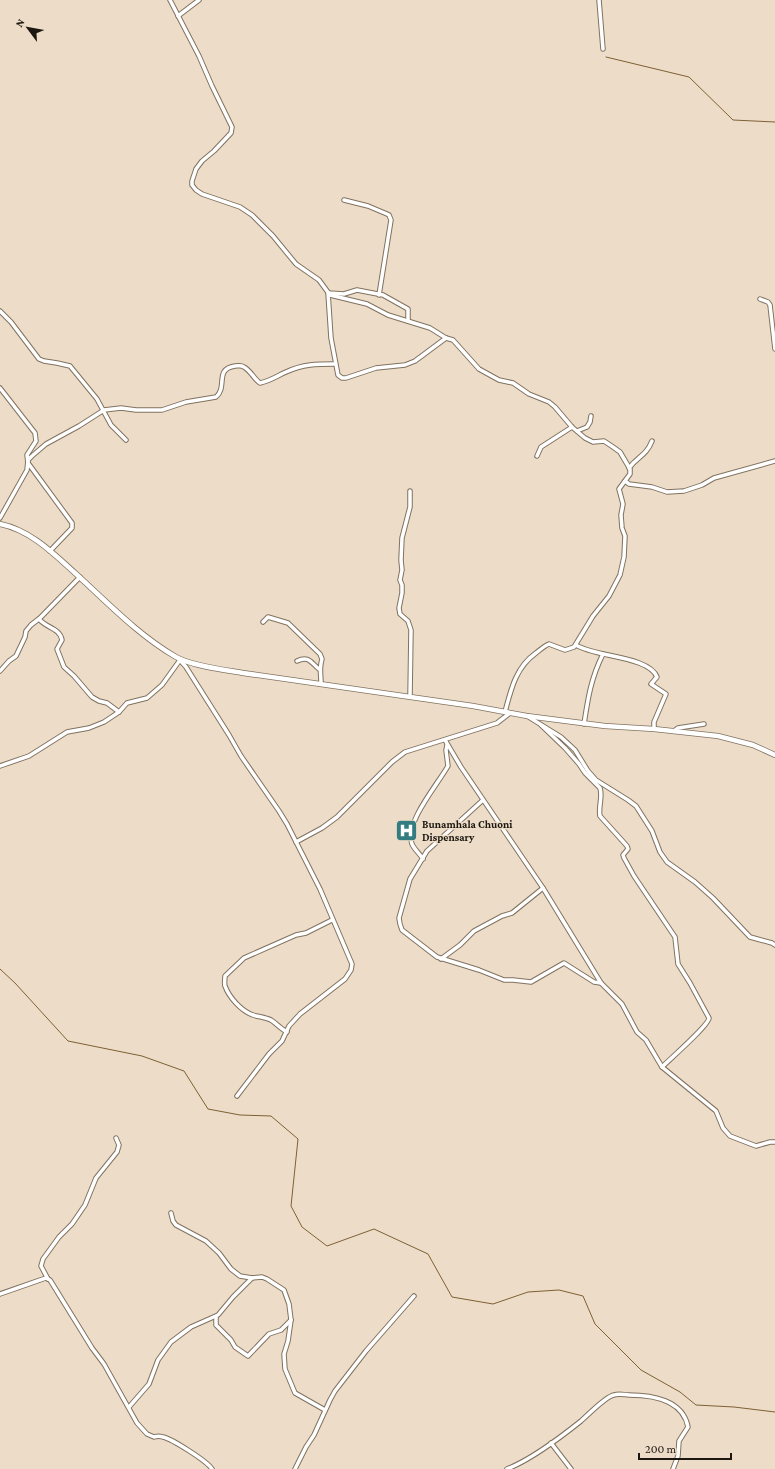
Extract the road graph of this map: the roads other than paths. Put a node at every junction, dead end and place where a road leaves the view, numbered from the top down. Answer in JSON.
{"nodes":[{"id":1,"x":170,"y":0,"type":"edge"},
{"id":2,"x":199,"y":0,"type":"edge"},
{"id":3,"x":598,"y":0,"type":"edge"},
{"id":4,"x":178,"y":16,"type":"junction"},
{"id":5,"x":603,"y":49,"type":"dead end"},
{"id":6,"x":344,"y":200,"type":"dead end"},
{"id":7,"x":328,"y":293,"type":"junction"},
{"id":8,"x":379,"y":295,"type":"junction"},
{"id":9,"x":760,"y":299,"type":"dead end"},
{"id":10,"x":0,"y":311,"type":"edge"},
{"id":11,"x":408,"y":321,"type":"junction"},
{"id":12,"x":446,"y":338,"type":"junction"},
{"id":13,"x":775,"y":349,"type":"edge"},
{"id":14,"x":335,"y":364,"type":"junction"},
{"id":15,"x":0,"y":388,"type":"edge"},
{"id":16,"x":104,"y":410,"type":"junction"},
{"id":17,"x":591,"y":416,"type":"dead end"},
{"id":18,"x":572,"y":427,"type":"junction"},
{"id":19,"x":577,"y":431,"type":"junction"},
{"id":20,"x":126,"y":440,"type":"dead end"},
{"id":21,"x":652,"y":441,"type":"dead end"},
{"id":22,"x":538,"y":456,"type":"dead end"},
{"id":23,"x":775,"y":461,"type":"edge"},
{"id":24,"x":28,"y":463,"type":"junction"},
{"id":25,"x":629,"y":468,"type":"junction"},
{"id":26,"x":625,"y":481,"type":"junction"},
{"id":27,"x":410,"y":491,"type":"dead end"},
{"id":28,"x":0,"y":518,"type":"edge"},
{"id":29,"x":0,"y":524,"type":"edge"},
{"id":30,"x":50,"y":551,"type":"junction"},
{"id":31,"x":80,"y":577,"type":"junction"},
{"id":32,"x":39,"y":619,"type":"junction"},
{"id":33,"x":263,"y":622,"type":"dead end"},
{"id":34,"x":576,"y":645,"type":"junction"},
{"id":35,"x":603,"y":654,"type":"junction"},
{"id":36,"x":179,"y":659,"type":"junction"},
{"id":37,"x":297,"y":661,"type":"dead end"},
{"id":38,"x":319,"y":669,"type":"junction"},
{"id":39,"x":0,"y":672,"type":"edge"},
{"id":40,"x":321,"y":683,"type":"junction"},
{"id":41,"x":410,"y":696,"type":"junction"},
{"id":42,"x":119,"y":712,"type":"junction"},
{"id":43,"x":507,"y":713,"type":"junction"},
{"id":44,"x":527,"y":716,"type":"junction"},
{"id":45,"x":584,"y":724,"type":"junction"},
{"id":46,"x":704,"y":724,"type":"dead end"},
{"id":47,"x":541,"y":725,"type":"junction"},
{"id":48,"x":654,"y":729,"type":"junction"},
{"id":49,"x":673,"y":732,"type":"junction"},
{"id":50,"x":445,"y":740,"type":"junction"},
{"id":51,"x":447,"y":745,"type":"junction"},
{"id":52,"x":775,"y":755,"type":"edge"},
{"id":53,"x":0,"y":766,"type":"edge"},
{"id":54,"x":483,"y":800,"type":"junction"},
{"id":55,"x":296,"y":842,"type":"junction"},
{"id":56,"x":423,"y":859,"type":"junction"},
{"id":57,"x":543,"y":888,"type":"junction"},
{"id":58,"x":332,"y":920,"type":"junction"},
{"id":59,"x":775,"y":938,"type":"edge"},
{"id":60,"x":774,"y":944,"type":"edge"},
{"id":61,"x":441,"y":959,"type":"junction"},
{"id":62,"x":601,"y":983,"type":"junction"},
{"id":63,"x":287,"y":1032,"type":"junction"},
{"id":64,"x":662,"y":1067,"type":"junction"},
{"id":65,"x":237,"y":1096,"type":"dead end"},
{"id":66,"x":116,"y":1138,"type":"dead end"},
{"id":67,"x":775,"y":1142,"type":"edge"},
{"id":68,"x":171,"y":1213,"type":"dead end"},
{"id":69,"x":252,"y":1278,"type":"junction"},
{"id":70,"x":48,"y":1279,"type":"junction"},
{"id":71,"x":0,"y":1294,"type":"edge"},
{"id":72,"x":414,"y":1296,"type":"dead end"},
{"id":73,"x":216,"y":1316,"type":"junction"},
{"id":74,"x":291,"y":1320,"type":"junction"},
{"id":75,"x":129,"y":1407,"type":"junction"},
{"id":76,"x":325,"y":1410,"type":"junction"},
{"id":77,"x":551,"y":1443,"type":"junction"},
{"id":78,"x":212,"y":1469,"type":"edge"},
{"id":79,"x":295,"y":1469,"type":"edge"},
{"id":80,"x":507,"y":1469,"type":"edge"},
{"id":81,"x":572,"y":1469,"type":"edge"},
{"id":82,"x":673,"y":1469,"type":"edge"}],
"edges":[{"from":1,"to":4,"type":"street"},
{"from":2,"to":4,"type":"street"},
{"from":3,"to":5,"type":"street"},
{"from":4,"to":7,"type":"street"},
{"from":6,"to":8,"type":"street"},
{"from":7,"to":8,"type":"street"},
{"from":7,"to":11,"type":"street"},
{"from":7,"to":14,"type":"street"},
{"from":8,"to":11,"type":"street"},
{"from":9,"to":13,"type":"street"},
{"from":10,"to":16,"type":"street"},
{"from":11,"to":12,"type":"street"},
{"from":12,"to":14,"type":"street"},
{"from":12,"to":18,"type":"street"},
{"from":14,"to":16,"type":"street"},
{"from":15,"to":24,"type":"street"},
{"from":16,"to":20,"type":"street"},
{"from":16,"to":24,"type":"street"},
{"from":17,"to":19,"type":"street"},
{"from":18,"to":19,"type":"street"},
{"from":18,"to":22,"type":"street"},
{"from":19,"to":25,"type":"street"},
{"from":21,"to":25,"type":"street"},
{"from":23,"to":26,"type":"street"},
{"from":24,"to":28,"type":"street"},
{"from":24,"to":30,"type":"street"},
{"from":25,"to":26,"type":"street"},
{"from":26,"to":34,"type":"street"},
{"from":27,"to":41,"type":"street"},
{"from":29,"to":30,"type":"street"},
{"from":30,"to":31,"type":"street"},
{"from":31,"to":32,"type":"street"},
{"from":31,"to":36,"type":"street"},
{"from":32,"to":39,"type":"street"},
{"from":32,"to":42,"type":"street"},
{"from":33,"to":38,"type":"street"},
{"from":34,"to":35,"type":"street"},
{"from":34,"to":43,"type":"street"},
{"from":35,"to":45,"type":"street"},
{"from":35,"to":48,"type":"street"},
{"from":36,"to":40,"type":"street"},
{"from":36,"to":42,"type":"street"},
{"from":36,"to":55,"type":"street"},
{"from":37,"to":38,"type":"street"},
{"from":38,"to":40,"type":"street"},
{"from":40,"to":41,"type":"street"},
{"from":41,"to":43,"type":"street"},
{"from":42,"to":53,"type":"street"},
{"from":43,"to":44,"type":"street"},
{"from":43,"to":50,"type":"street"},
{"from":44,"to":45,"type":"street"},
{"from":44,"to":47,"type":"street"},
{"from":45,"to":48,"type":"street"},
{"from":46,"to":49,"type":"street"},
{"from":47,"to":60,"type":"street"},
{"from":47,"to":64,"type":"street"},
{"from":48,"to":49,"type":"street"},
{"from":49,"to":52,"type":"street"},
{"from":50,"to":51,"type":"street"},
{"from":50,"to":55,"type":"street"},
{"from":51,"to":54,"type":"street"},
{"from":51,"to":56,"type":"street"},
{"from":54,"to":56,"type":"street"},
{"from":54,"to":57,"type":"street"},
{"from":55,"to":58,"type":"street"},
{"from":56,"to":61,"type":"street"},
{"from":57,"to":61,"type":"street"},
{"from":57,"to":62,"type":"street"},
{"from":58,"to":63,"type":"street"},
{"from":58,"to":63,"type":"street"},
{"from":59,"to":60,"type":"street"},
{"from":61,"to":62,"type":"street"},
{"from":62,"to":64,"type":"street"},
{"from":63,"to":65,"type":"street"},
{"from":64,"to":67,"type":"street"},
{"from":66,"to":70,"type":"street"},
{"from":68,"to":69,"type":"street"},
{"from":69,"to":73,"type":"street"},
{"from":69,"to":74,"type":"street"},
{"from":70,"to":71,"type":"street"},
{"from":70,"to":75,"type":"street"},
{"from":72,"to":76,"type":"street"},
{"from":73,"to":74,"type":"street"},
{"from":73,"to":75,"type":"street"},
{"from":74,"to":76,"type":"street"},
{"from":75,"to":78,"type":"street"},
{"from":76,"to":79,"type":"street"},
{"from":77,"to":80,"type":"street"},
{"from":77,"to":81,"type":"street"},
{"from":77,"to":82,"type":"street"}]}
